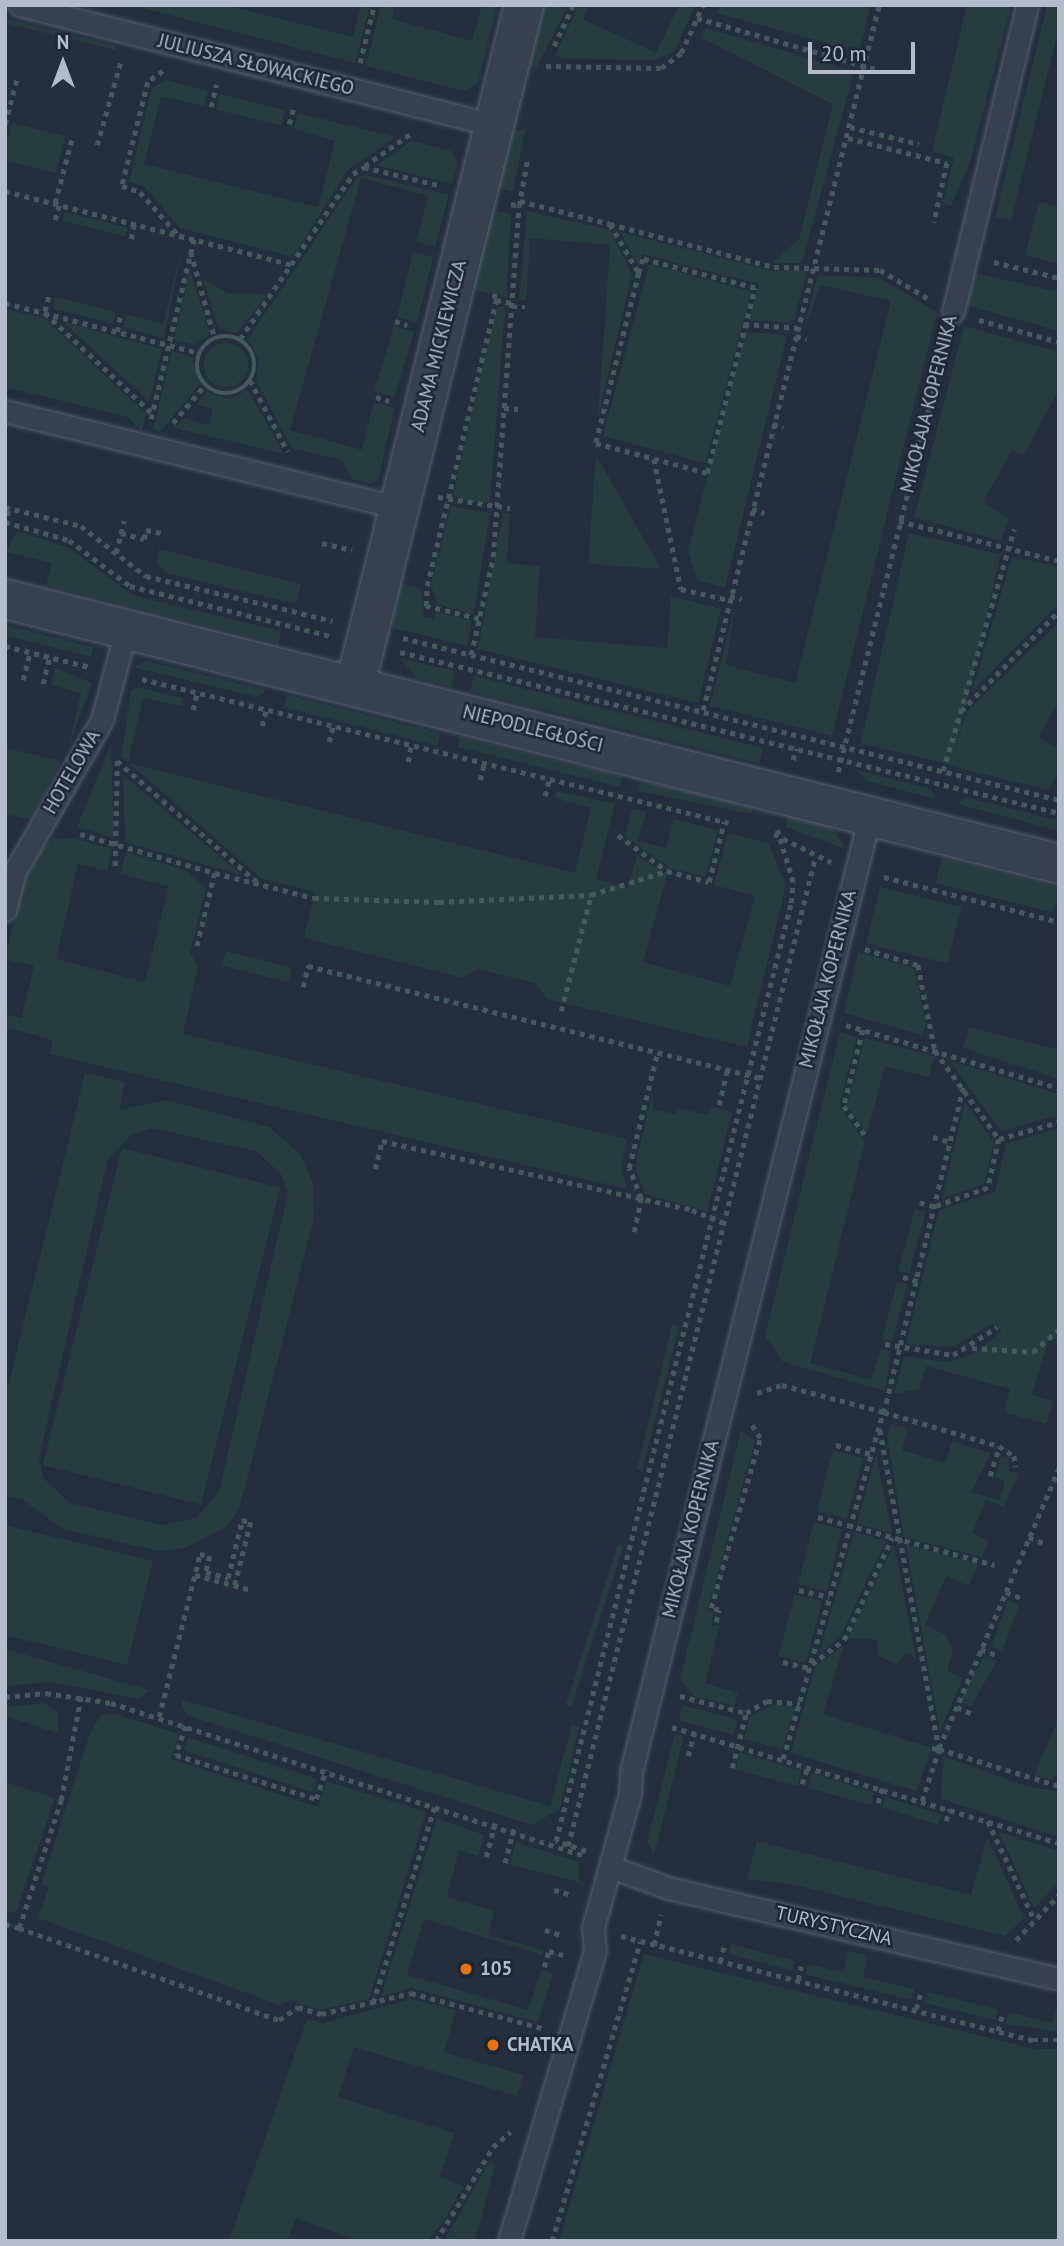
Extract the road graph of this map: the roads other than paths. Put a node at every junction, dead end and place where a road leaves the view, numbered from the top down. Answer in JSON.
{"nodes":[{"id":1,"x":19,"y":5,"type":"edge"},
{"id":2,"x":524,"y":5,"type":"edge"},
{"id":3,"x":1027,"y":5,"type":"edge"},
{"id":4,"x":67,"y":11,"type":"edge"},
{"id":5,"x":494,"y":125,"type":"junction"},
{"id":6,"x":953,"y":312,"type":"road end"},
{"id":7,"x":5,"y":411,"type":"edge"},
{"id":8,"x":411,"y":500,"type":"junction"},
{"id":9,"x":5,"y":599,"type":"edge"},
{"id":10,"x":126,"y":629,"type":"junction"},
{"id":11,"x":355,"y":686,"type":"junction"},
{"id":12,"x":870,"y":815,"type":"junction"},
{"id":13,"x":1059,"y":864,"type":"edge"},
{"id":14,"x":5,"y":910,"type":"edge"},
{"id":15,"x":601,"y":1863,"type":"junction"},
{"id":16,"x":1059,"y":1979,"type":"edge"},
{"id":17,"x":509,"y":2241,"type":"edge"}],
"edges":[{"from":1,"to":4,"type":"lane","name":"JULIUSZA SŁOWACKIEGO"},
{"from":2,"to":5,"type":"street","name":"ADAMA MICKIEWICZA"},
{"from":3,"to":6,"type":"lane","name":"MIKOŁAJA KOPERNIKA"},
{"from":4,"to":5,"type":"lane","name":"JULIUSZA SŁOWACKIEGO"},
{"from":5,"to":8,"type":"street","name":"ADAMA MICKIEWICZA"},
{"from":7,"to":8,"type":"lane"},
{"from":8,"to":11,"type":"street","name":"ADAMA MICKIEWICZA"},
{"from":9,"to":10,"type":"street","name":"NIEPODLEGŁOŚCI"},
{"from":10,"to":11,"type":"street","name":"NIEPODLEGŁOŚCI"},
{"from":10,"to":14,"type":"lane","name":"HOTELOWA"},
{"from":11,"to":12,"type":"street","name":"NIEPODLEGŁOŚCI"},
{"from":12,"to":13,"type":"street","name":"NIEPODLEGŁOŚCI"},
{"from":12,"to":15,"type":"lane","name":"MIKOŁAJA KOPERNIKA"},
{"from":15,"to":16,"type":"lane","name":"TURYSTYCZNA"},
{"from":15,"to":17,"type":"lane","name":"MIKOŁAJA KOPERNIKA"}]}
